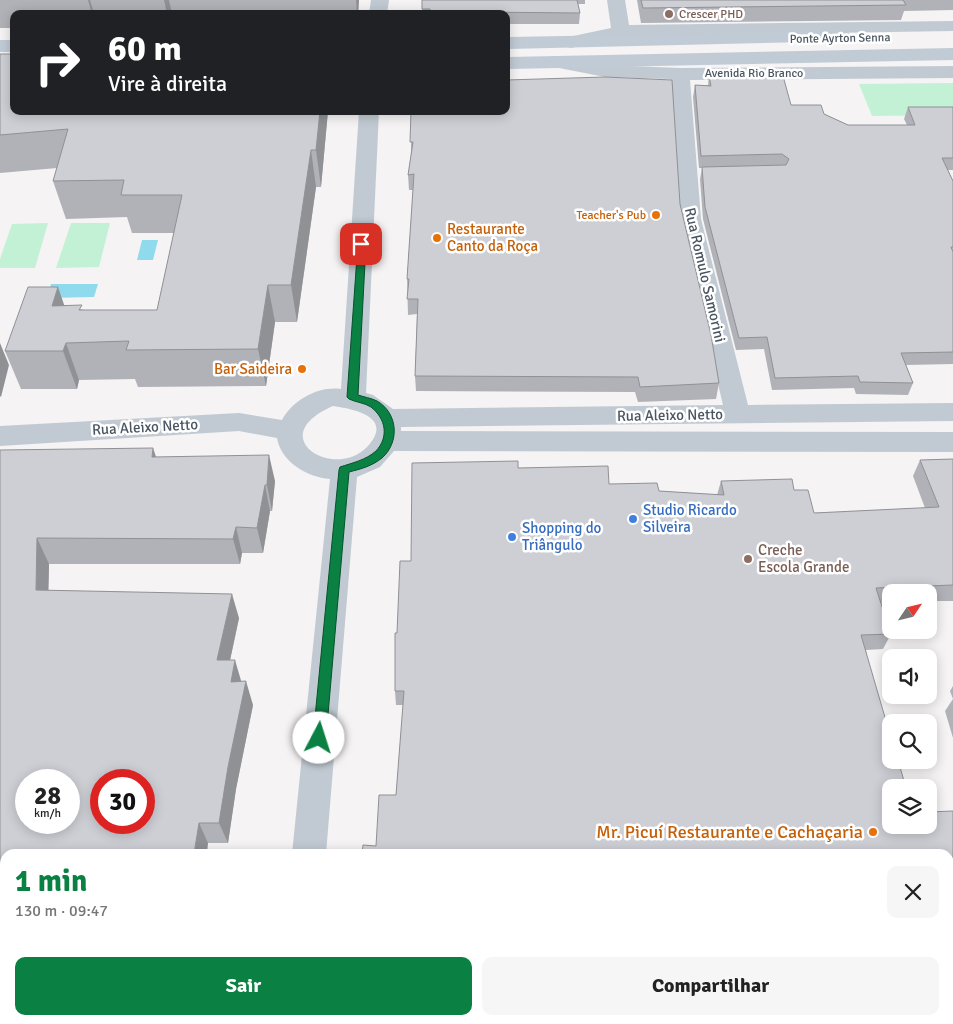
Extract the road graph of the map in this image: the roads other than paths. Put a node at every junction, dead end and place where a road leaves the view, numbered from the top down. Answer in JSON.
{"nodes":[{"id":1,"x":616,"y":0,"type":"edge"},
{"id":2,"x":953,"y":26,"type":"edge"},
{"id":3,"x":620,"y":31,"type":"junction"},
{"id":4,"x":953,"y":35,"type":"edge"},
{"id":5,"x":571,"y":42,"type":"junction"},
{"id":6,"x":510,"y":43,"type":"edge"},
{"id":7,"x":953,"y":54,"type":"edge"},
{"id":8,"x":733,"y":59,"type":"joint"},
{"id":9,"x":556,"y":62,"type":"junction"},
{"id":10,"x":510,"y":63,"type":"edge"},
{"id":11,"x":953,"y":72,"type":"edge"},
{"id":12,"x":680,"y":74,"type":"junction"},
{"id":13,"x":369,"y":115,"type":"edge"},
{"id":14,"x":352,"y":397,"type":"junction"},
{"id":15,"x":953,"y":412,"type":"edge"},
{"id":16,"x":738,"y":414,"type":"junction"},
{"id":17,"x":388,"y":429,"type":"junction"},
{"id":18,"x":290,"y":431,"type":"junction"},
{"id":19,"x":0,"y":436,"type":"edge"},
{"id":20,"x":953,"y":442,"type":"edge"},
{"id":21,"x":344,"y":470,"type":"junction"},
{"id":22,"x":309,"y":849,"type":"edge"}],
"edges":[{"from":1,"to":3,"type":"street"},
{"from":2,"to":3,"type":"street"},
{"from":3,"to":5,"type":"street"},
{"from":4,"to":5,"type":"street","name":"Ponte Ayrton Senna"},
{"from":5,"to":6,"type":"street"},
{"from":7,"to":8,"type":"street","name":"Ponte Ayrton Senna"},
{"from":8,"to":9,"type":"street","name":"Avenida Rio Branco"},
{"from":9,"to":10,"type":"street","name":"Avenida Rio Branco"},
{"from":9,"to":12,"type":"street","name":"Avenida Rio Branco"},
{"from":11,"to":12,"type":"street","name":"Avenida Rio Branco"},
{"from":12,"to":16,"type":"street","name":"Rua Romulo Samorini"},
{"from":13,"to":14,"type":"street"},
{"from":14,"to":17,"type":"street"},
{"from":14,"to":18,"type":"street"},
{"from":15,"to":16,"type":"street","name":"Rua Aleixo Netto"},
{"from":16,"to":17,"type":"street","name":"Rua Aleixo Netto"},
{"from":17,"to":20,"type":"street","name":"Rua Aleixo Netto"},
{"from":17,"to":21,"type":"street"},
{"from":18,"to":19,"type":"street","name":"Rua Aleixo Netto"},
{"from":18,"to":21,"type":"street"},
{"from":21,"to":22,"type":"street"}]}
